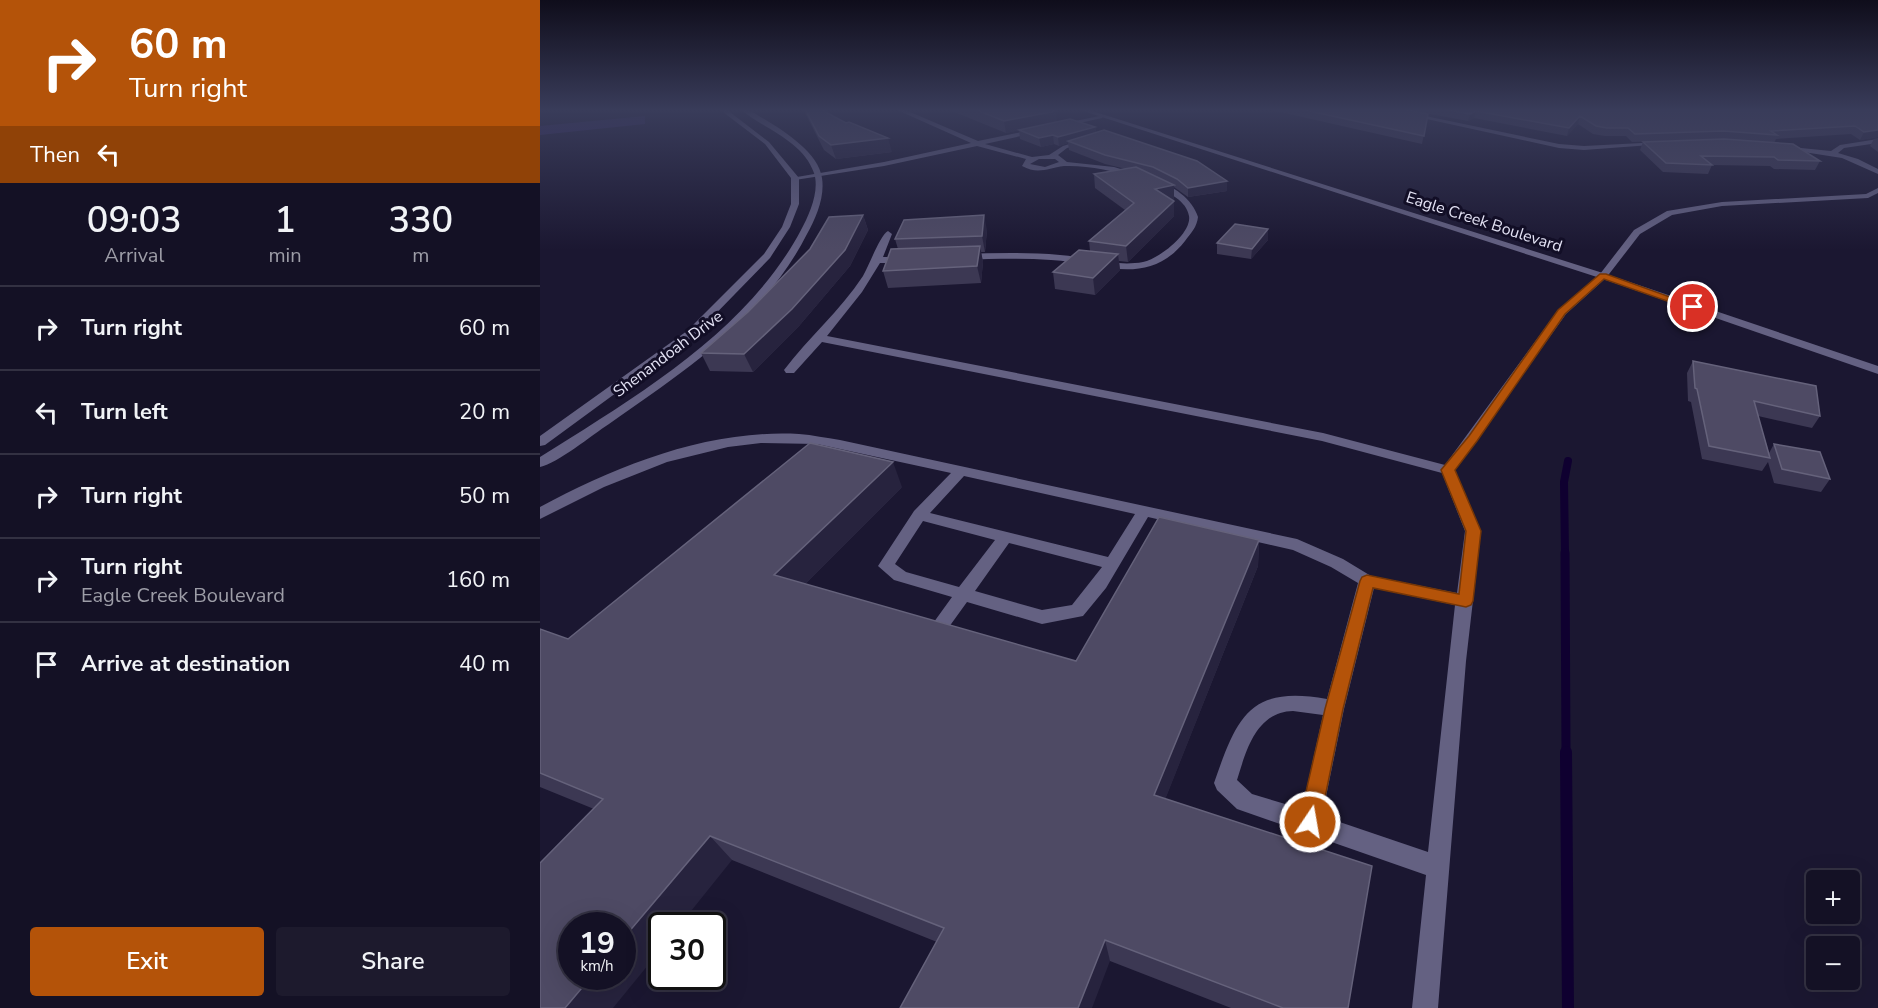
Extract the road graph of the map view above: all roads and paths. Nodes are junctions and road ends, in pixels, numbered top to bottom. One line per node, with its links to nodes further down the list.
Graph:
1 (777, 156): 13 (street)
2 (809, 156): 11 (street)
3 (917, 156): 11 (street)
4 (1022, 156): 8 (street)
5 (1227, 156): 22 (street, Eagle Creek Boulevard)
6 (1839, 156): 10 (street)
7 (1051, 157): 8 (street); 9 (street)
8 (1032, 159): 9 (street)
9 (1062, 165): 12 (street)
10 (1878, 172)
11 (819, 175): 13 (street); 27 (street, Shenandoah Drive)
12 (1142, 177)
13 (795, 178): 26 (street, Shenandoah Drive)
14 (1152, 182): 19 (street)
15 (1878, 190): 16 (street)
16 (1868, 196): 17 (street); 22 (street)
17 (1878, 200)
18 (888, 234): 20 (street)
19 (952, 258)
20 (879, 260): 21 (street); 23 (street)
21 (918, 260)
22 (1603, 276): 25 (street, Eagle Creek Boulevard); 28 (street)
23 (819, 338): 24 (street); 28 (street)
24 (790, 370)
25 (1878, 370)
26 (540, 442)
27 (540, 463)
28 (1448, 470): 37 (street)
29 (961, 471): 30 (street); 31 (street); 32 (street)
30 (1144, 512): 34 (street); 35 (street)
31 (540, 514)
32 (919, 515): 33 (street); 36 (street)
33 (1005, 537): 34 (street); 36 (street)
34 (1113, 564): 36 (street)
35 (1367, 581): 37 (street); 39 (street)
36 (962, 596): 38 (street)
37 (1466, 601): 41 (street)
38 (935, 633)
39 (1334, 709): 40 (street); 40 (street)
40 (1310, 822): 41 (street)
41 (1439, 868): 42 (street)
42 (1425, 1008)

